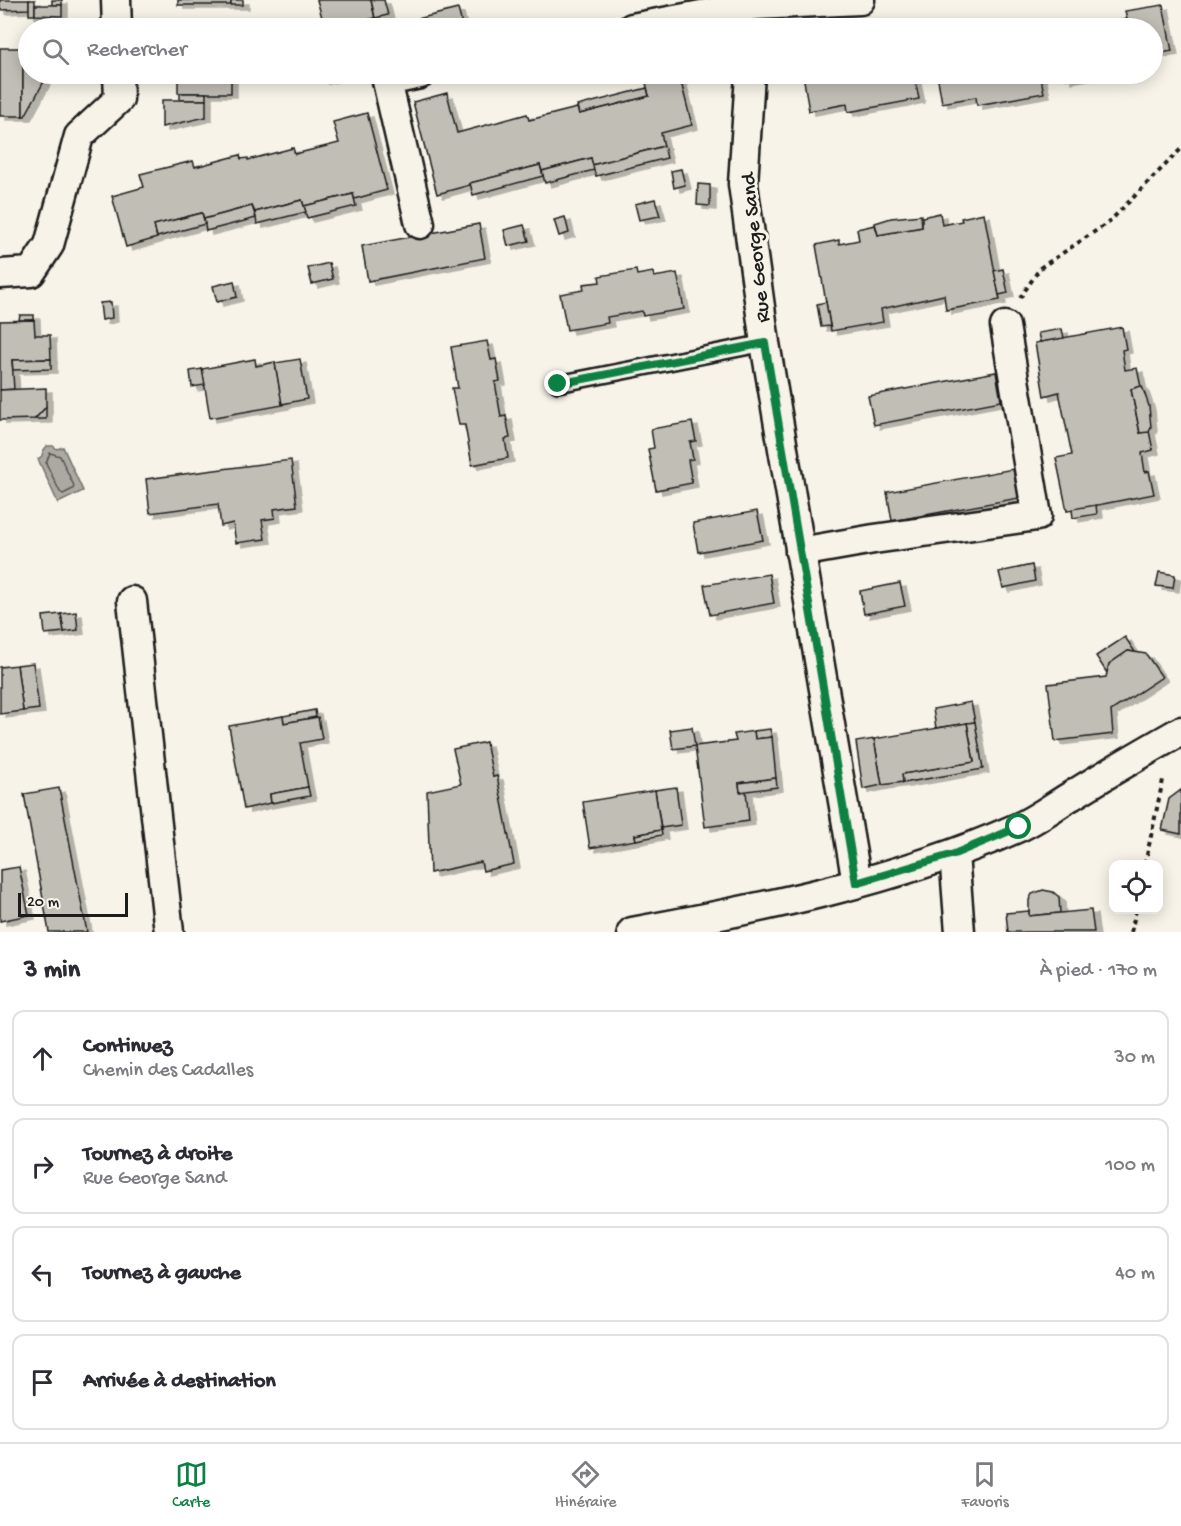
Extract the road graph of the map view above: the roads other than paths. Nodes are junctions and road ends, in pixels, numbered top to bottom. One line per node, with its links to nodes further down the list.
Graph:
1 (116, 0): 4 (street)
2 (860, 0): 3 (street)
3 (754, 11): 5 (street)
4 (117, 18)
5 (704, 18)
6 (118, 84): 10 (street)
7 (388, 84): 9 (street)
8 (749, 84): 12 (street, Rue George Sand)
9 (420, 224)
10 (0, 274)
11 (1005, 326): 14 (street)
12 (765, 343): 13 (lane); 14 (street, Rue George Sand)
13 (558, 384)
14 (800, 552): 18 (street, Rue George Sand)
15 (132, 601): 19 (street)
16 (1177, 733): 17 (street)
17 (954, 854): 18 (street); 21 (street)
18 (856, 883): 20 (street)
19 (169, 932)
20 (632, 932)
21 (960, 932)

